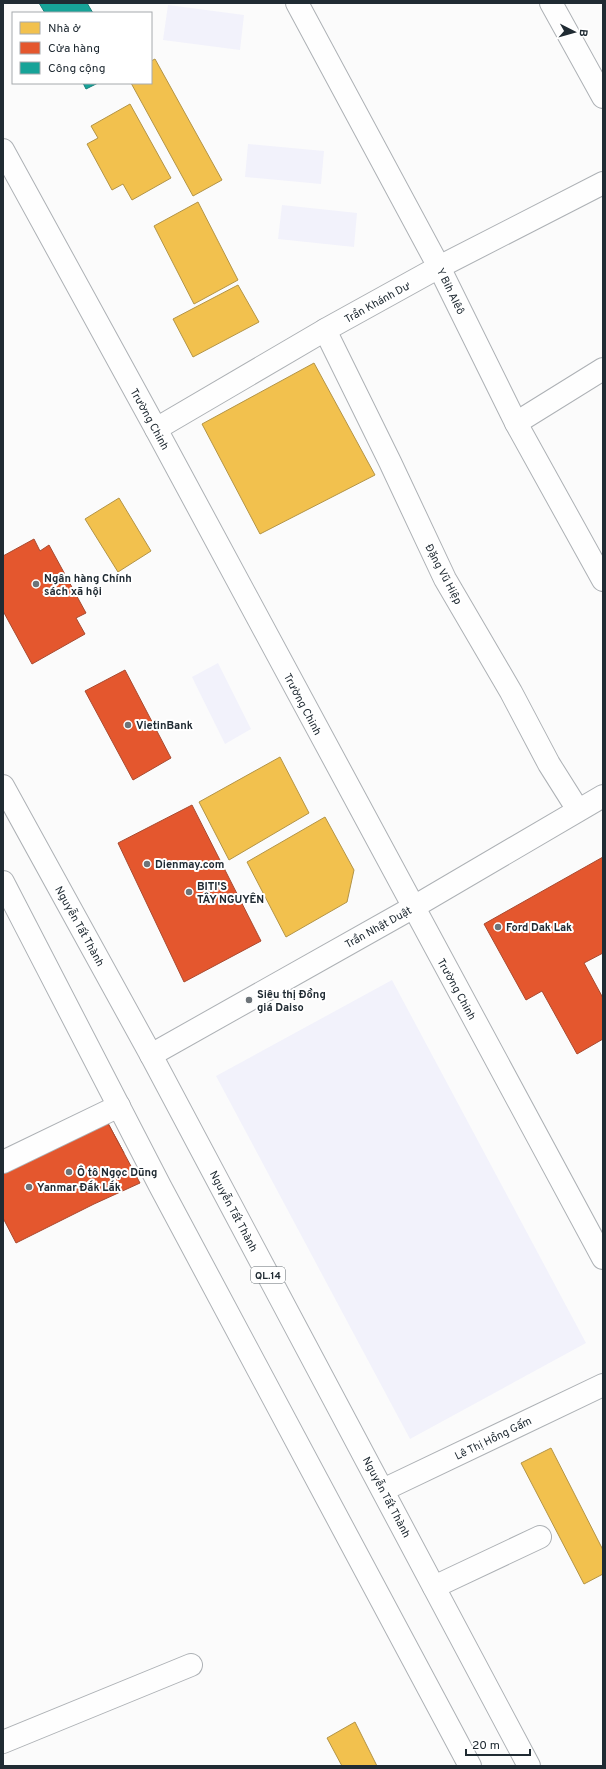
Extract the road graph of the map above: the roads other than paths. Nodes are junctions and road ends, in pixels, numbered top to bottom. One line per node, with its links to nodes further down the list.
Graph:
1 (297, 3): 6 (street, Y Bih Alêô)
2 (551, 3): 3 (street)
3 (603, 97)
4 (3, 150): 10 (street, Trường Chinh)
5 (603, 183): 6 (street, Trần Khánh Dư)
6 (439, 267): 7 (street, Trần Khánh Dư); 9 (street, Y Bih Alêô)
7 (325, 330): 10 (street, Trần Khánh Dư); 14 (street, Đặng Vũ Hiệp)
8 (603, 369): 9 (street)
9 (516, 423): 11 (street, Y Bih Alêô)
10 (156, 429): 16 (street, Trường Chinh)
11 (603, 580)
12 (3, 786): 17 (street, Nguyễn Tất Thành / QL.14)
13 (603, 796): 14 (street, Trần Nhật Duật)
14 (578, 810): 16 (street, Trần Nhật Duật)
15 (3, 882): 18 (street)
16 (412, 908): 17 (street, Trần Nhật Duật); 20 (street, Trường Chinh)
17 (151, 1055): 22 (street, Nguyễn Tất Thành / QL.14)
18 (119, 1106): 19 (street); 27 (street)
19 (3, 1162)
20 (603, 1258)
21 (603, 1385): 22 (street, Lê Thị Hồng Gấm)
22 (383, 1490): 24 (street, Nguyễn Tất Thành / QL.14)
23 (540, 1537): 24 (street)
24 (434, 1587): 28 (street, Nguyễn Tất Thành / QL.14)
25 (191, 1665): 26 (street)
26 (3, 1742)
27 (470, 1766)
28 (529, 1766)

